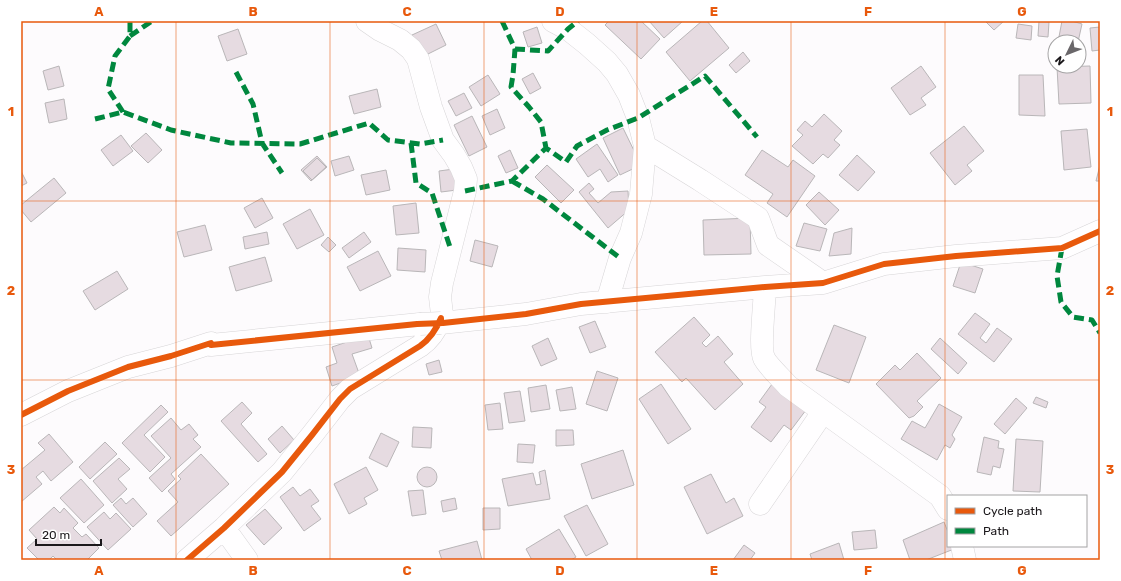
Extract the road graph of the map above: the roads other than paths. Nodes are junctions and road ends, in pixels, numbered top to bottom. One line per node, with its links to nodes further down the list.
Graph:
1 (367, 21): 8 (street)
2 (553, 21): 3 (street)
3 (645, 146): 5 (street); 7 (street)
4 (1100, 231): 5 (street)
5 (823, 283): 6 (street)
6 (765, 287): 7 (street); 9 (street)
7 (607, 302): 8 (street)
8 (435, 323): 10 (street); 13 (street)
9 (823, 412): 11 (street); 12 (street)
10 (21, 415)
11 (760, 504)
12 (947, 507)
13 (224, 528): 15 (street); 16 (street)
14 (962, 547): 17 (street)
15 (187, 560)
16 (247, 560)
17 (964, 560)

